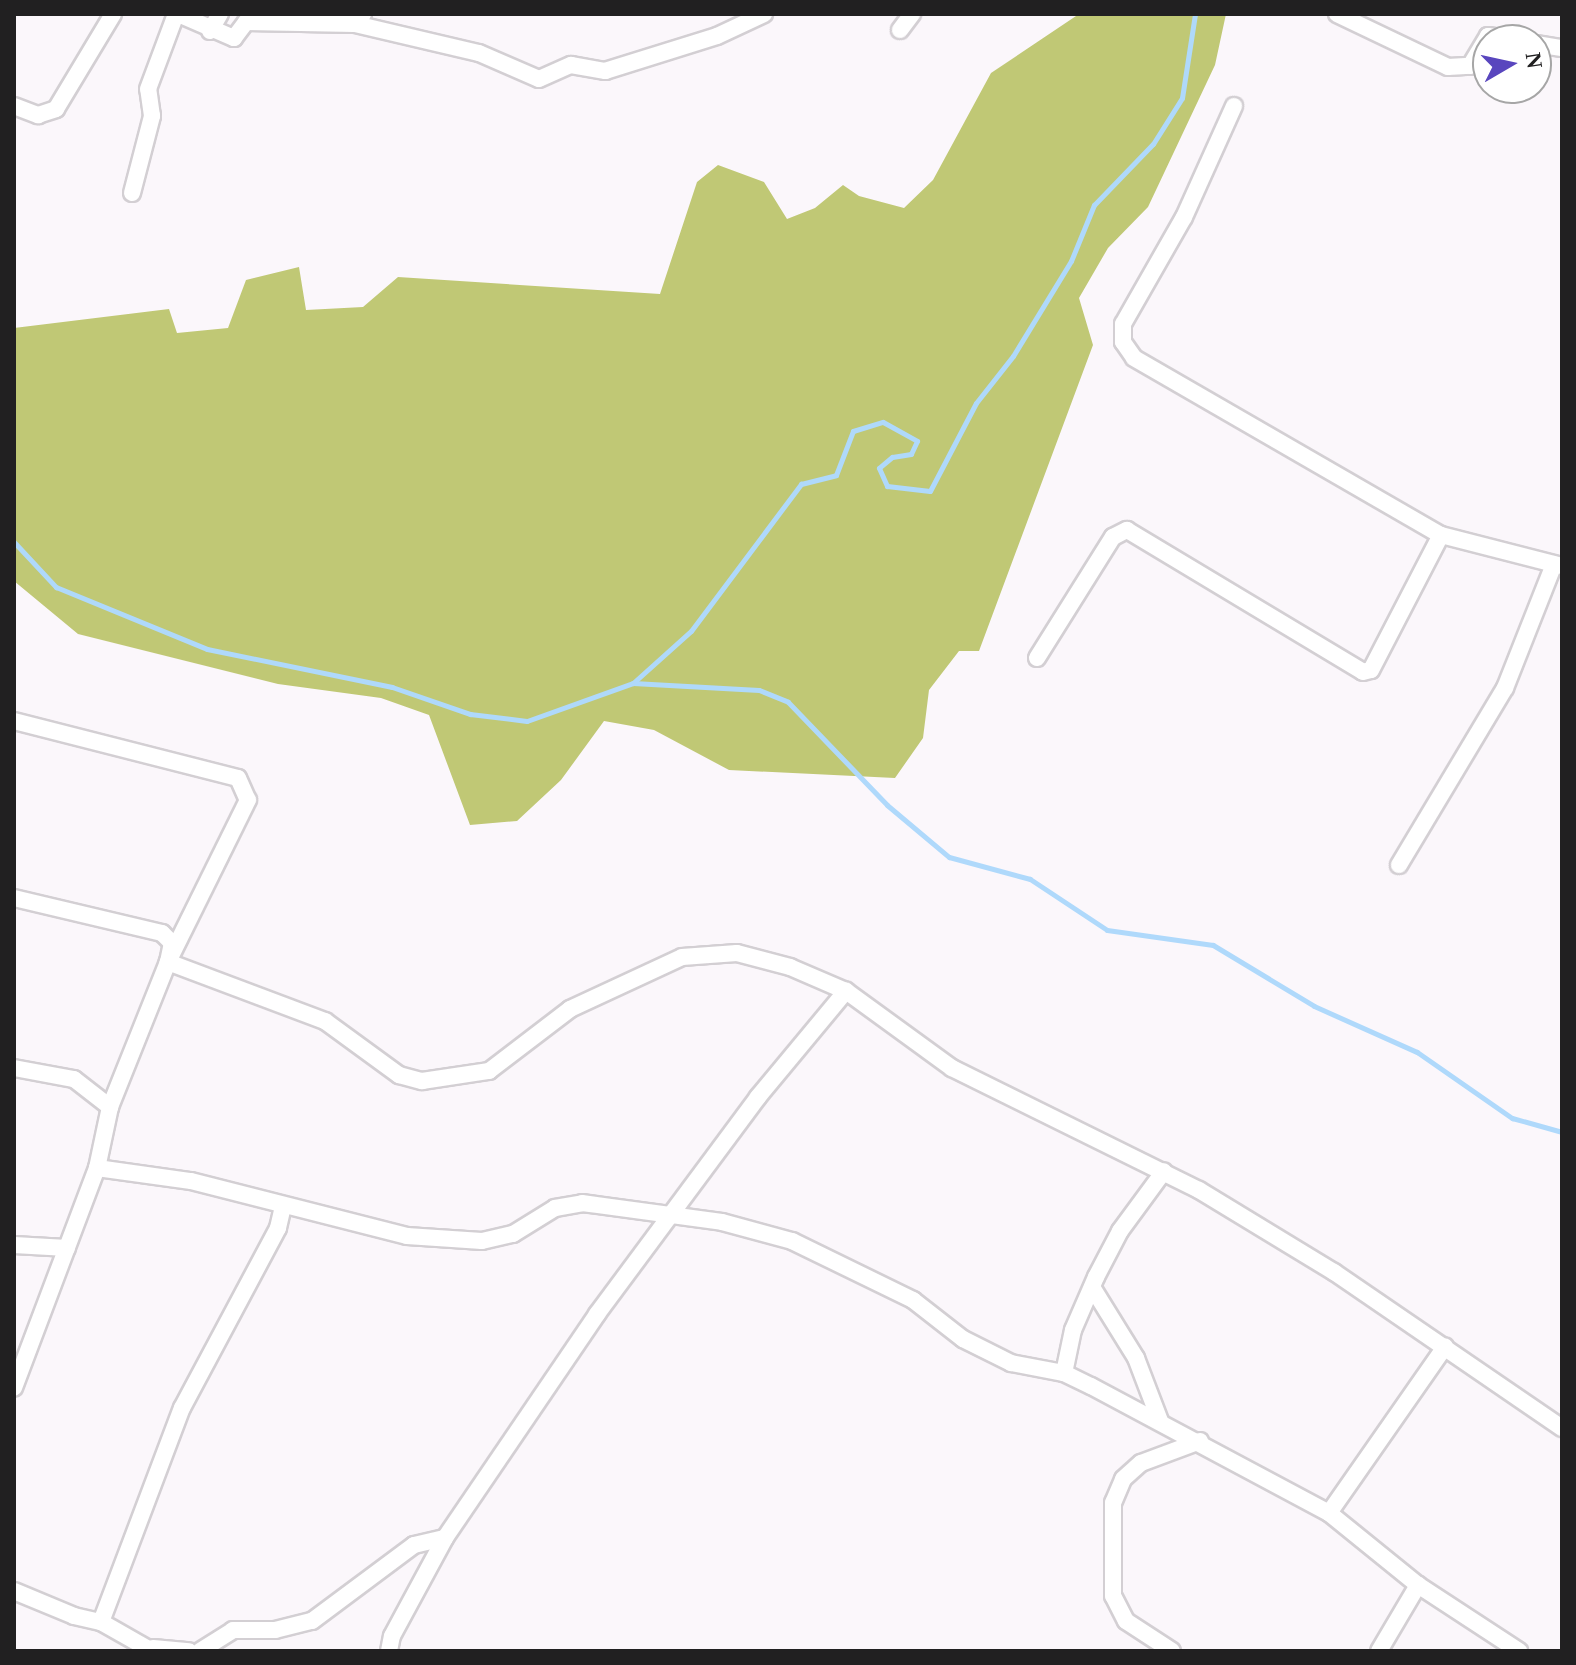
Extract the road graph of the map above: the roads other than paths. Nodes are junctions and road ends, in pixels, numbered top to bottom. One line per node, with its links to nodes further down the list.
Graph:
1 (113, 14): 11 (street)
2 (177, 14): 9 (street); 13 (street)
3 (220, 14): 9 (street)
4 (764, 14): 7 (street)
5 (912, 14): 8 (street)
6 (1337, 14): 10 (street)
7 (355, 17): 9 (street)
8 (900, 30)
9 (210, 31)
10 (1472, 63)
11 (14, 106)
12 (1234, 106): 14 (street)
13 (132, 193)
14 (1441, 535): 15 (street); 16 (street)
15 (1558, 565): 18 (street)
16 (1037, 658)
17 (14, 721): 20 (street)
18 (1399, 865)
19 (14, 898): 20 (street)
20 (168, 962): 21 (street); 23 (street)
21 (846, 991): 25 (street); 27 (street)
22 (14, 1068): 23 (street)
23 (110, 1107): 24 (street)
24 (97, 1168): 26 (street); 29 (street)
25 (1164, 1171): 30 (street); 31 (street)
26 (283, 1207): 27 (street); 41 (street)
27 (672, 1217): 32 (street); 38 (street)
28 (14, 1245): 29 (street)
29 (67, 1248): 33 (street)
30 (1092, 1287): 32 (street); 34 (street)
31 (1445, 1347): 35 (street); 37 (street)
32 (1064, 1373): 34 (street)
33 (14, 1388)
34 (1160, 1421): 36 (street)
35 (1562, 1428)
36 (1200, 1441): 37 (street); 47 (street)
37 (1329, 1513): 39 (street)
38 (445, 1538): 45 (street); 46 (street)
39 (1418, 1585): 42 (street); 48 (street)
40 (14, 1591): 41 (street)
41 (101, 1622): 43 (street)
42 (1495, 1644): 49 (street)
43 (153, 1649): 44 (street)
44 (189, 1651)
45 (200, 1651)
46 (389, 1651)
47 (1172, 1651)
48 (1379, 1651)
49 (1519, 1651)

